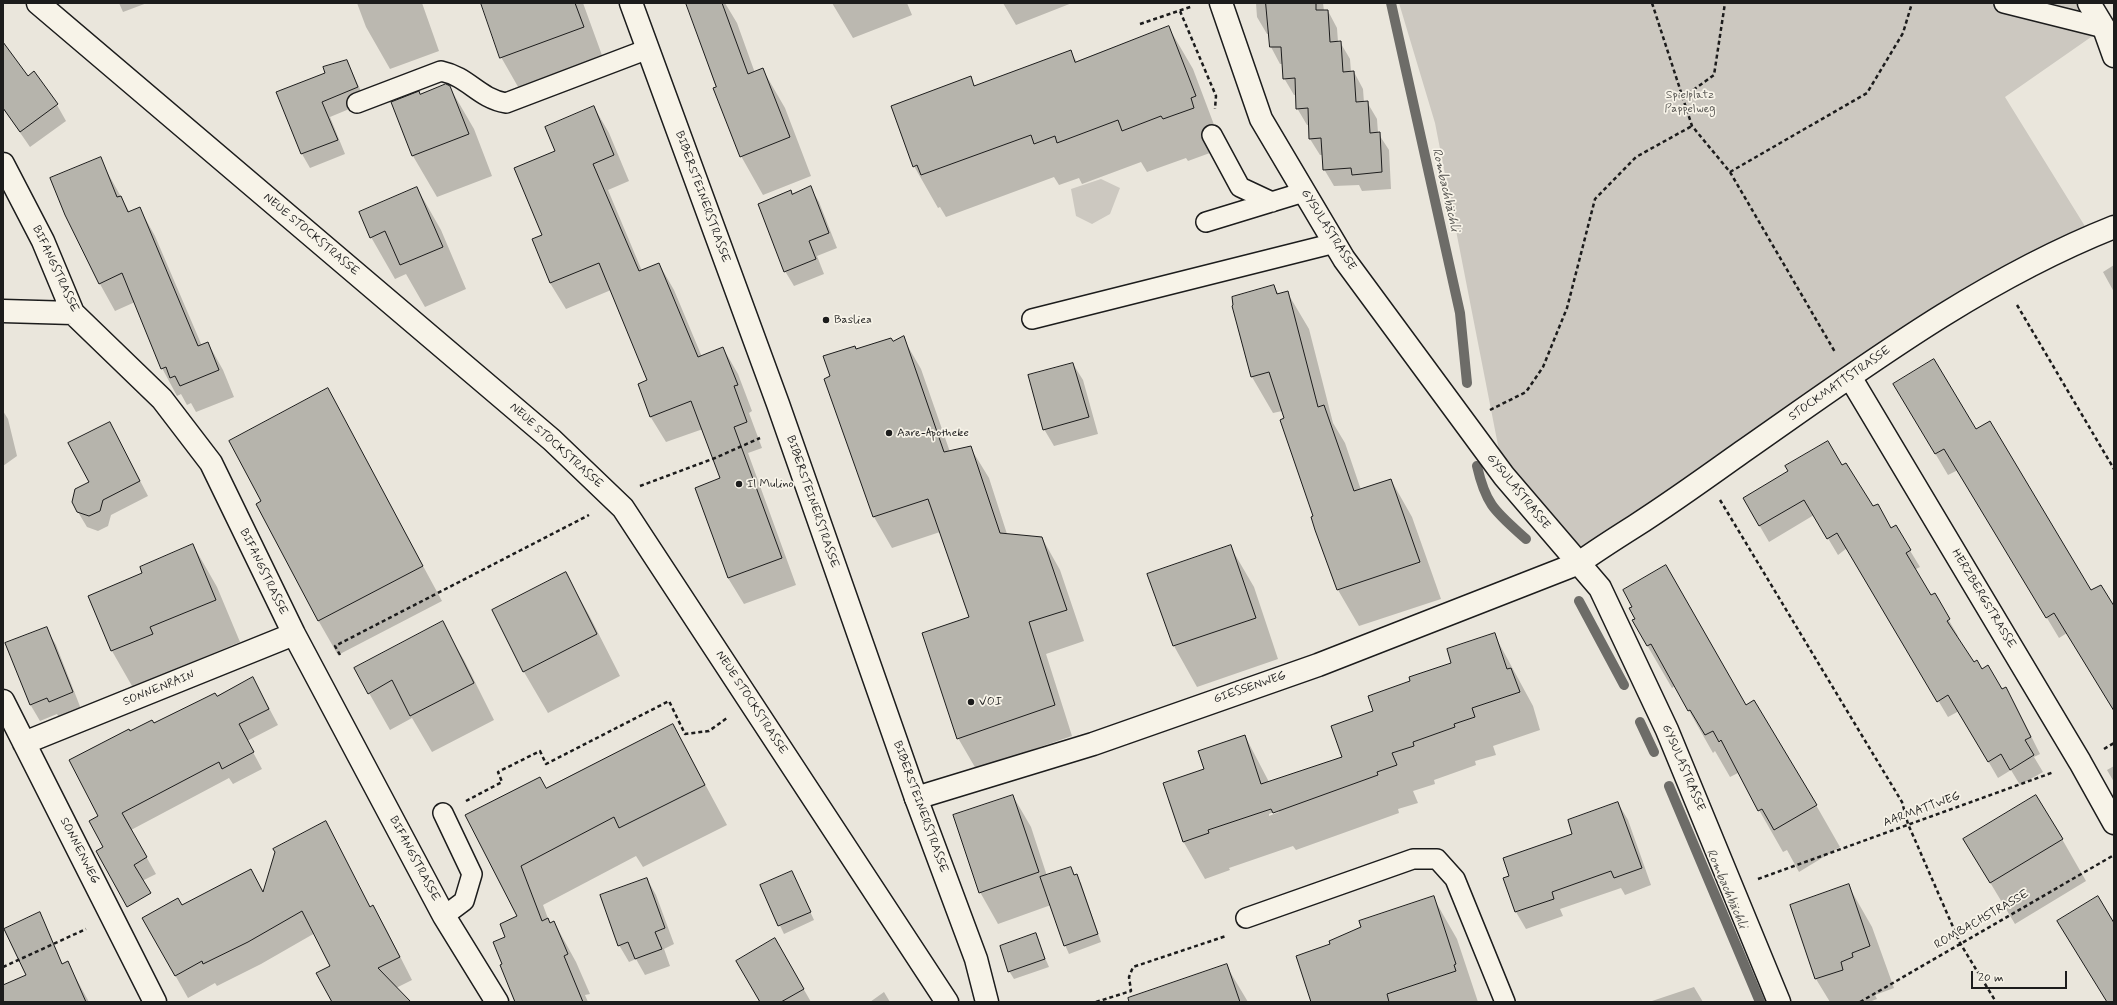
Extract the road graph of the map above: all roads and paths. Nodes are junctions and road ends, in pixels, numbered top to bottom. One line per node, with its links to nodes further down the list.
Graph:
1 (38, 3): 58 (street, NEUE STOCKSTRASSE)
2 (631, 3): 13 (street, BIBERSTEINERSTRASSE)
3 (1221, 3): 21 (street, GYSULASTRASSE)
4 (1652, 3): 15 (path)
5 (1725, 3): 15 (path)
6 (1912, 3): 20 (path)
7 (2004, 3): 12 (lane)
8 (2089, 3): 12 (street)
9 (1198, 5): 10 (path)
10 (1180, 11): 11 (path); 18 (path)
11 (1140, 24)
12 (2109, 25): 14 (street)
13 (648, 49): 16 (lane); 45 (street, BIBERSTEINERSTRASSE)
14 (2114, 56)
15 (1682, 98): 17 (path)
16 (357, 103)
17 (1692, 126): 20 (path); 31 (path)
18 (1212, 135): 22 (lane)
19 (3, 164): 28 (street, BIFANGSTRASSE)
20 (1730, 172): 30 (path)
21 (1304, 192): 22 (lane); 25 (street, GYSULASTRASSE)
22 (1272, 202): 23 (lane)
23 (1206, 222)
24 (2114, 227): 26 (street, STOCKMATTSTRASSE)
25 (1335, 244): 29 (lane); 31 (street, GYSULASTRASSE)
26 (2002, 281): 30 (street, STOCKMATTSTRASSE); 33 (path)
27 (3, 311): 28 (street)
28 (73, 313): 38 (street, BIFANGSTRASSE)
29 (1032, 319)
30 (1850, 376): 34 (street, STOCKMATTSTRASSE); 44 (street, HERZBERGSTRASSE)
31 (1464, 422): 37 (street, GYSULASTRASSE)
32 (749, 441): 35 (path)
33 (2114, 469)
34 (1707, 477): 37 (street, STOCKMATTSTRASSE); 48 (path)
35 (641, 485)
36 (592, 513): 39 (path)
37 (1579, 563): 45 (street, GIESSENWEG); 50 (street, GYSULASTRASSE)
38 (294, 634): 42 (street, SONNENRAIN); 51 (street, BIFANGSTRASSE)
39 (341, 658)
40 (3, 701): 42 (street, SONNENWEG)
41 (729, 717): 46 (path)
42 (24, 743): 52 (street, SONNENWEG)
43 (2114, 743): 44 (path, AARMATTWEG)
44 (2080, 762): 47 (street, HERZBERGSTRASSE); 48 (path, AARMATTWEG)
45 (916, 798): 59 (street, BIBERSTEINERSTRASSE)
46 (443, 812): 51 (lane)
47 (2114, 823)
48 (1908, 824): 50 (path, AARMATTWEG); 54 (path)
49 (2114, 855): 54 (path, ROMBACHSTRASSE)
50 (1733, 888): 62 (street, GYSULASTRASSE)
51 (444, 916): 57 (street, BIFANGSTRASSE)
52 (112, 917): 55 (path); 56 (street, SONNENWEG)
53 (1246, 918): 60 (path); 61 (lane)
54 (1960, 943): 63 (path, ROMBACHSTRASSE); 64 (path)
55 (3, 967)
56 (155, 1002)
57 (497, 1002)
58 (947, 1002)
59 (987, 1002)
60 (1096, 1002)
61 (1505, 1002)
62 (1779, 1002)
63 (1860, 1002)
64 (1996, 1002)

